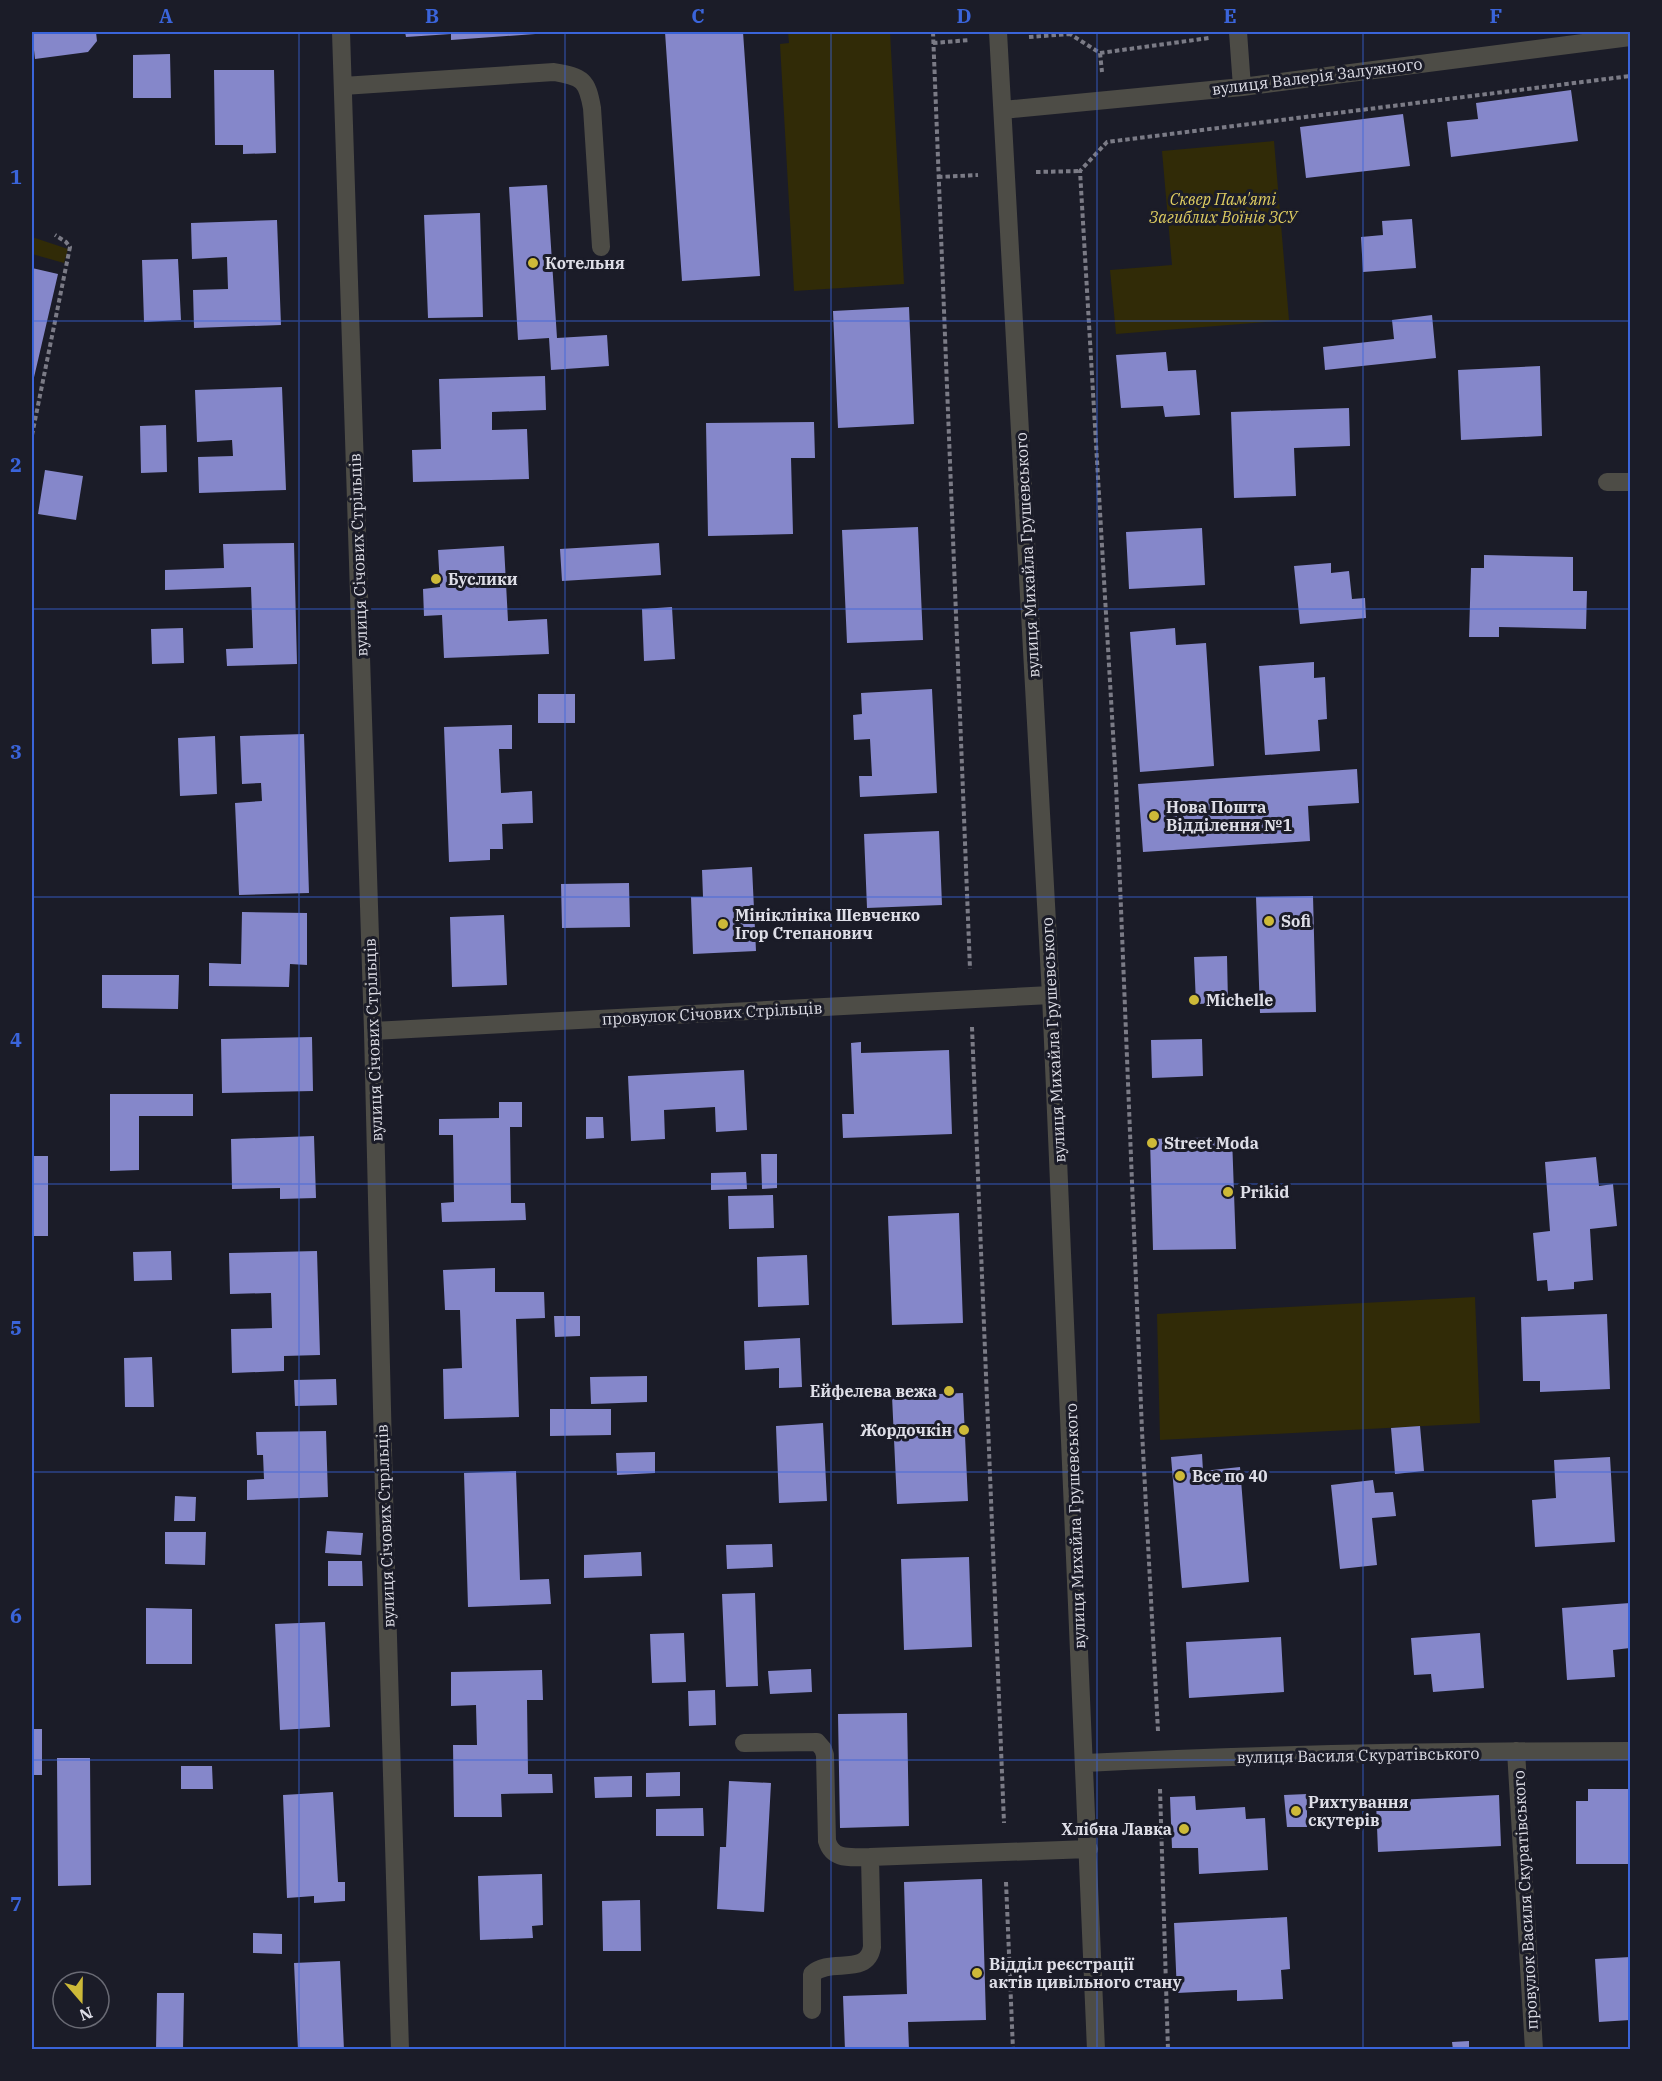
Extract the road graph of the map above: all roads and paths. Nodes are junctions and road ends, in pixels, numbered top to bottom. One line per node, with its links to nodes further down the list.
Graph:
1 (341, 32): 8 (street, вулиця Січових Стрільців)
2 (933, 32): 17 (path)
3 (998, 32): 10 (street, вулиця Михайла Грушевського)
4 (1070, 32): 5 (path)
5 (1238, 33): 9 (street)
6 (1630, 37): 9 (street, вулиця Валерія Залужного)
7 (1630, 76): 22 (path)
8 (343, 86): 12 (street); 18 (street, вулиця Січових Стрільців)
9 (1242, 87): 10 (street, вулиця Валерія Залужного)
10 (1003, 110): 16 (street, вулиця Михайла Грушевського)
11 (55, 235): 13 (path)
12 (601, 247)
13 (32, 435)
14 (1607, 482): 15 (street)
15 (1630, 482)
16 (1051, 995): 17 (street, провулок Січових Стрільців); 23 (street, вулиця Михайла Грушевського)
17 (971, 999): 18 (street, провулок Січових Стрільців); 25 (path)
18 (373, 1031): 28 (street, вулиця Січових Стрільців)
19 (744, 1743): 26 (street)
20 (1516, 1751): 21 (street, вулиця Василя Скуратівського); 22 (street, вулиця Василя Скуратівського); 32 (street, провулок Василя Скуратівського)
21 (1630, 1751)
22 (1159, 1759): 23 (street, вулиця Василя Скуратівського); 31 (path)
23 (1085, 1763): 24 (street, вулиця Михайла Грушевського)
24 (1089, 1849): 25 (street); 30 (street, вулиця Михайла Грушевського)
25 (1005, 1852): 26 (street); 29 (path)
26 (870, 1857): 27 (street)
27 (812, 2010)
28 (400, 2049)
29 (1012, 2049)
30 (1096, 2049)
31 (1168, 2049)
32 (1534, 2049)

